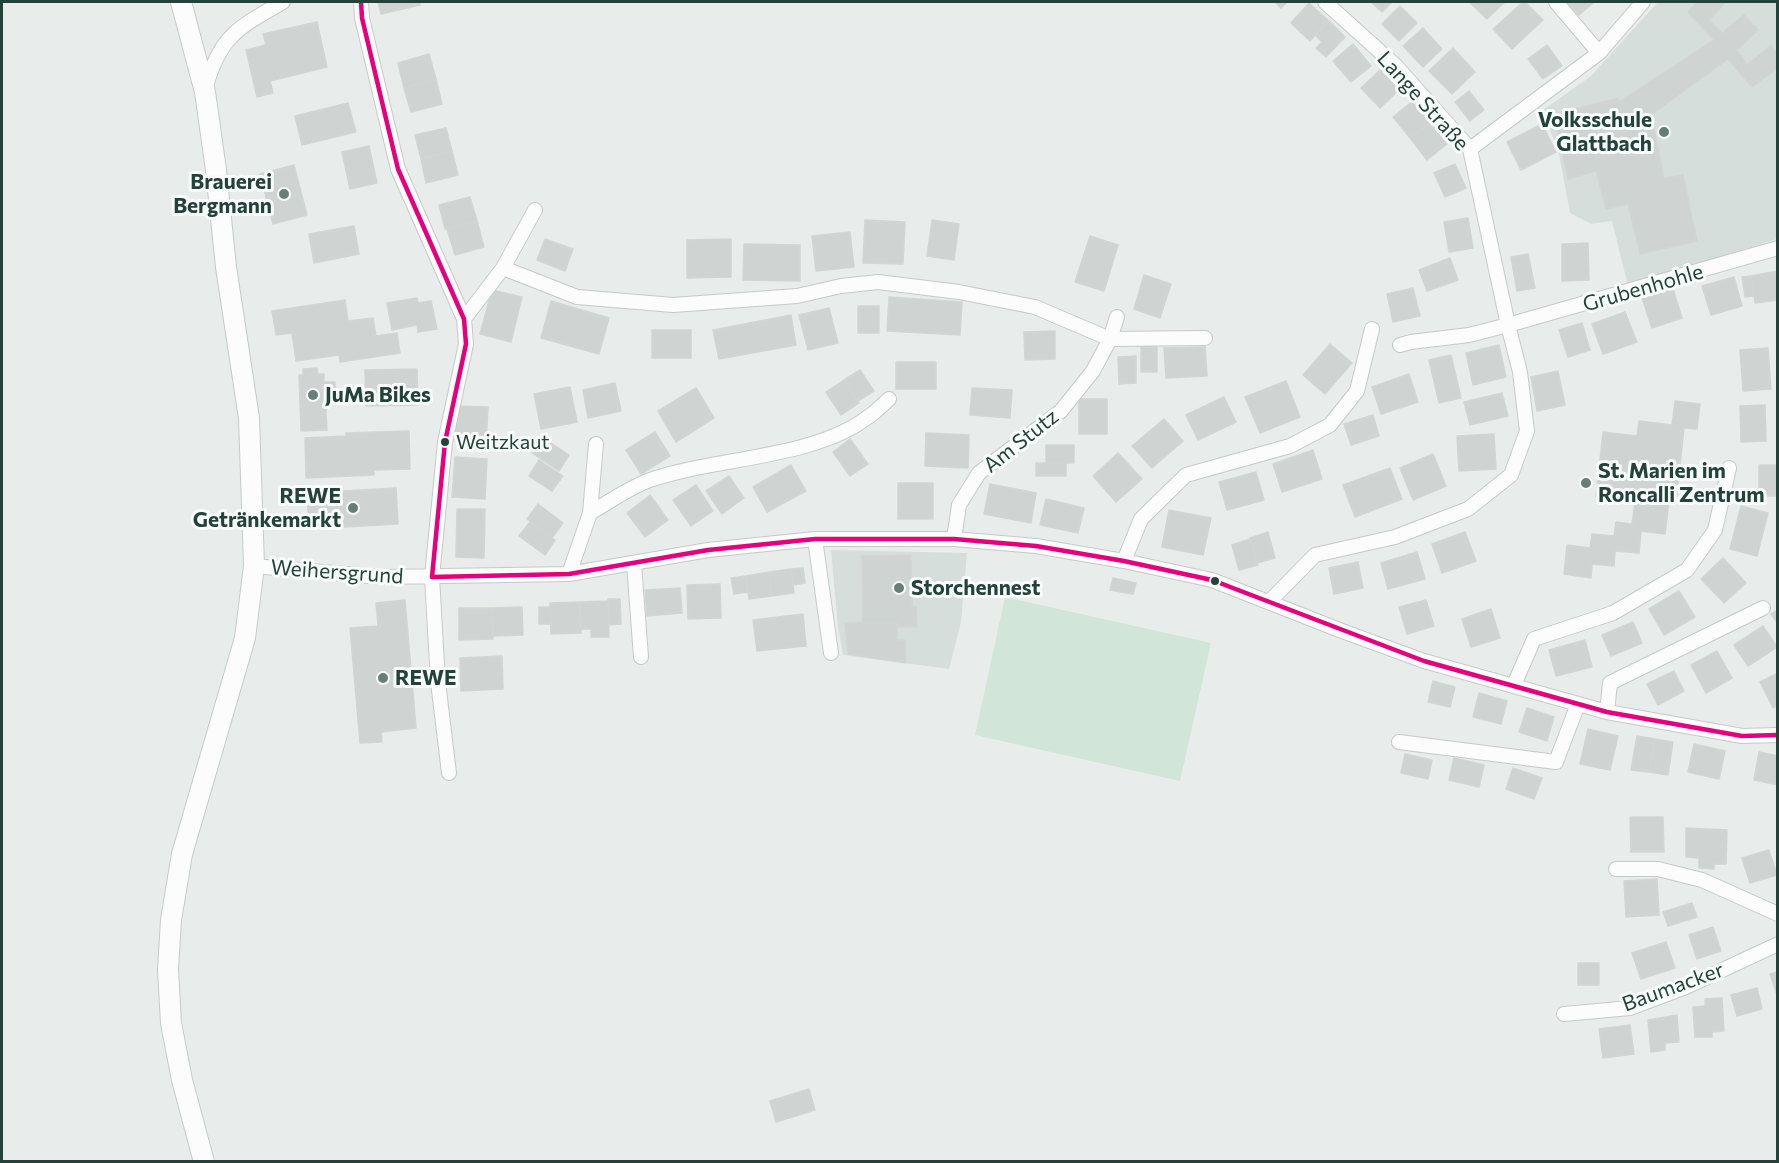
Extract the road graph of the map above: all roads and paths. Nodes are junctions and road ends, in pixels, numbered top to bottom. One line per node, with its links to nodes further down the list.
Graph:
1 (182, 2): 8 (main road)
2 (283, 2): 8 (street)
3 (361, 2): 14 (street)
4 (1325, 2): 9 (street, Lange Straße)
5 (1556, 2): 7 (street)
6 (1643, 2): 7 (street)
7 (1599, 53): 9 (street)
8 (205, 92): 28 (main road)
9 (1470, 149): 15 (street, Lange Straße)
10 (535, 210): 12 (street)
11 (1778, 248): 15 (street, Grubenhohle)
12 (502, 268): 14 (street); 18 (street)
13 (1117, 317): 18 (street, Am Stutz)
14 (464, 319): 30 (street)
15 (1508, 326): 19 (street); 31 (street, Lange Straße)
16 (1372, 329): 26 (street)
17 (1205, 338): 18 (street)
18 (1110, 339): 25 (street, Am Stutz)
19 (1400, 345)
20 (889, 399): 23 (street)
21 (596, 444): 23 (street)
22 (1729, 468): 35 (street)
23 (590, 513): 29 (street)
24 (815, 539): 25 (street, Weihersgrund); 27 (street, Weihersgrund); 33 (street)
25 (954, 539): 26 (street, Weihersgrund)
26 (1124, 561): 31 (street, Weihersgrund)
27 (634, 564): 29 (street, Weihersgrund); 34 (street)
28 (254, 566): 30 (street, Weihersgrund); 45 (main road)
29 (569, 574): 30 (street, Weihersgrund)
30 (432, 577): 40 (street)
31 (1270, 602): 35 (street, Weihersgrund)
32 (1763, 608): 37 (street)
33 (831, 653)
34 (641, 657)
35 (1514, 685): 36 (street, Weihersgrund)
36 (1578, 704): 37 (street, Weihersgrund); 39 (street)
37 (1607, 712): 38 (street, Weihersgrund)
38 (1778, 735)
39 (1399, 742)
40 (449, 773)
41 (1616, 869): 42 (street)
42 (1778, 914)
43 (1778, 944): 44 (street, Baumacker)
44 (1564, 1014)
45 (204, 1161)

